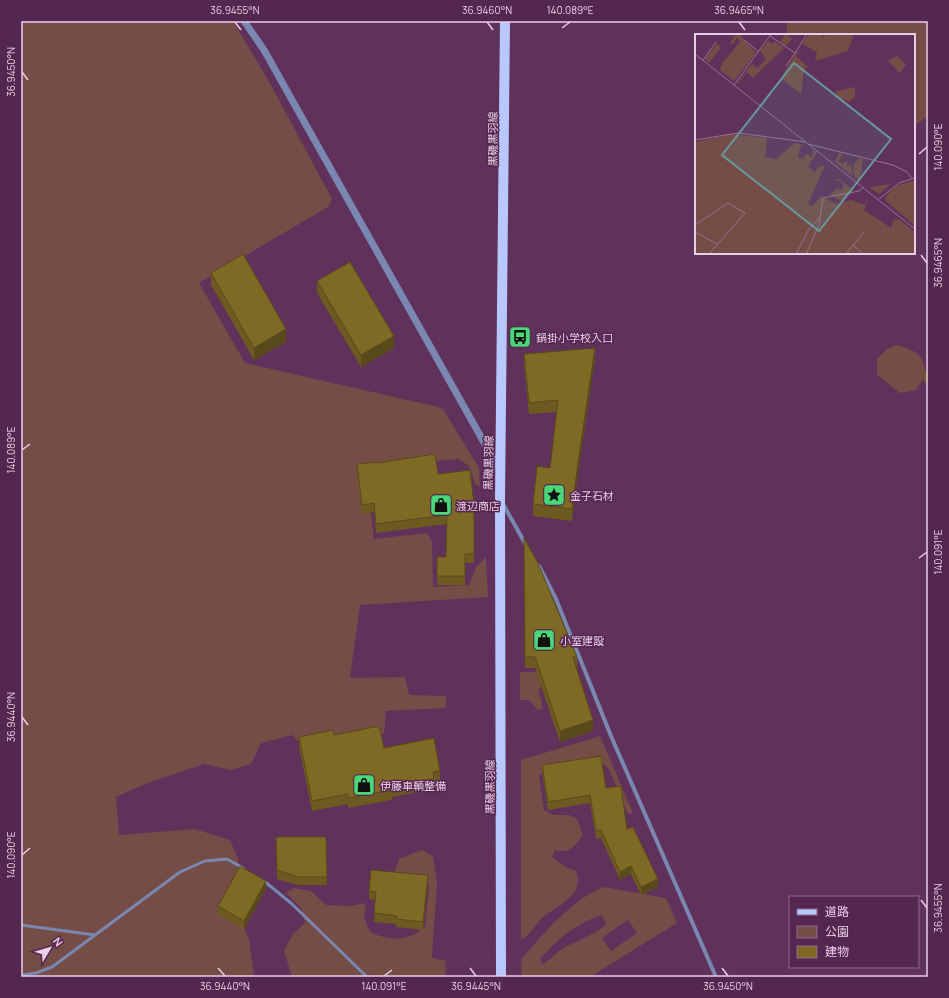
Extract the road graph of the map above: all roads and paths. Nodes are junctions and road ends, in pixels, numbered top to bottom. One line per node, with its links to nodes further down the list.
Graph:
1 (244, 21): 3 (street)
2 (505, 21): 3 (main road, 黒磯黒羽線)
3 (500, 471): 4 (main road, 黒磯黒羽線)
4 (500, 499): 5 (street); 13 (main road, 黒磯黒羽線)
5 (530, 552)
6 (534, 558): 14 (street)
7 (246, 869): 10 (lane)
8 (259, 877): 12 (lane)
9 (21, 925): 10 (lane)
10 (96, 935): 11 (lane)
11 (21, 975)
12 (367, 977)
13 (501, 977)
14 (716, 977)

